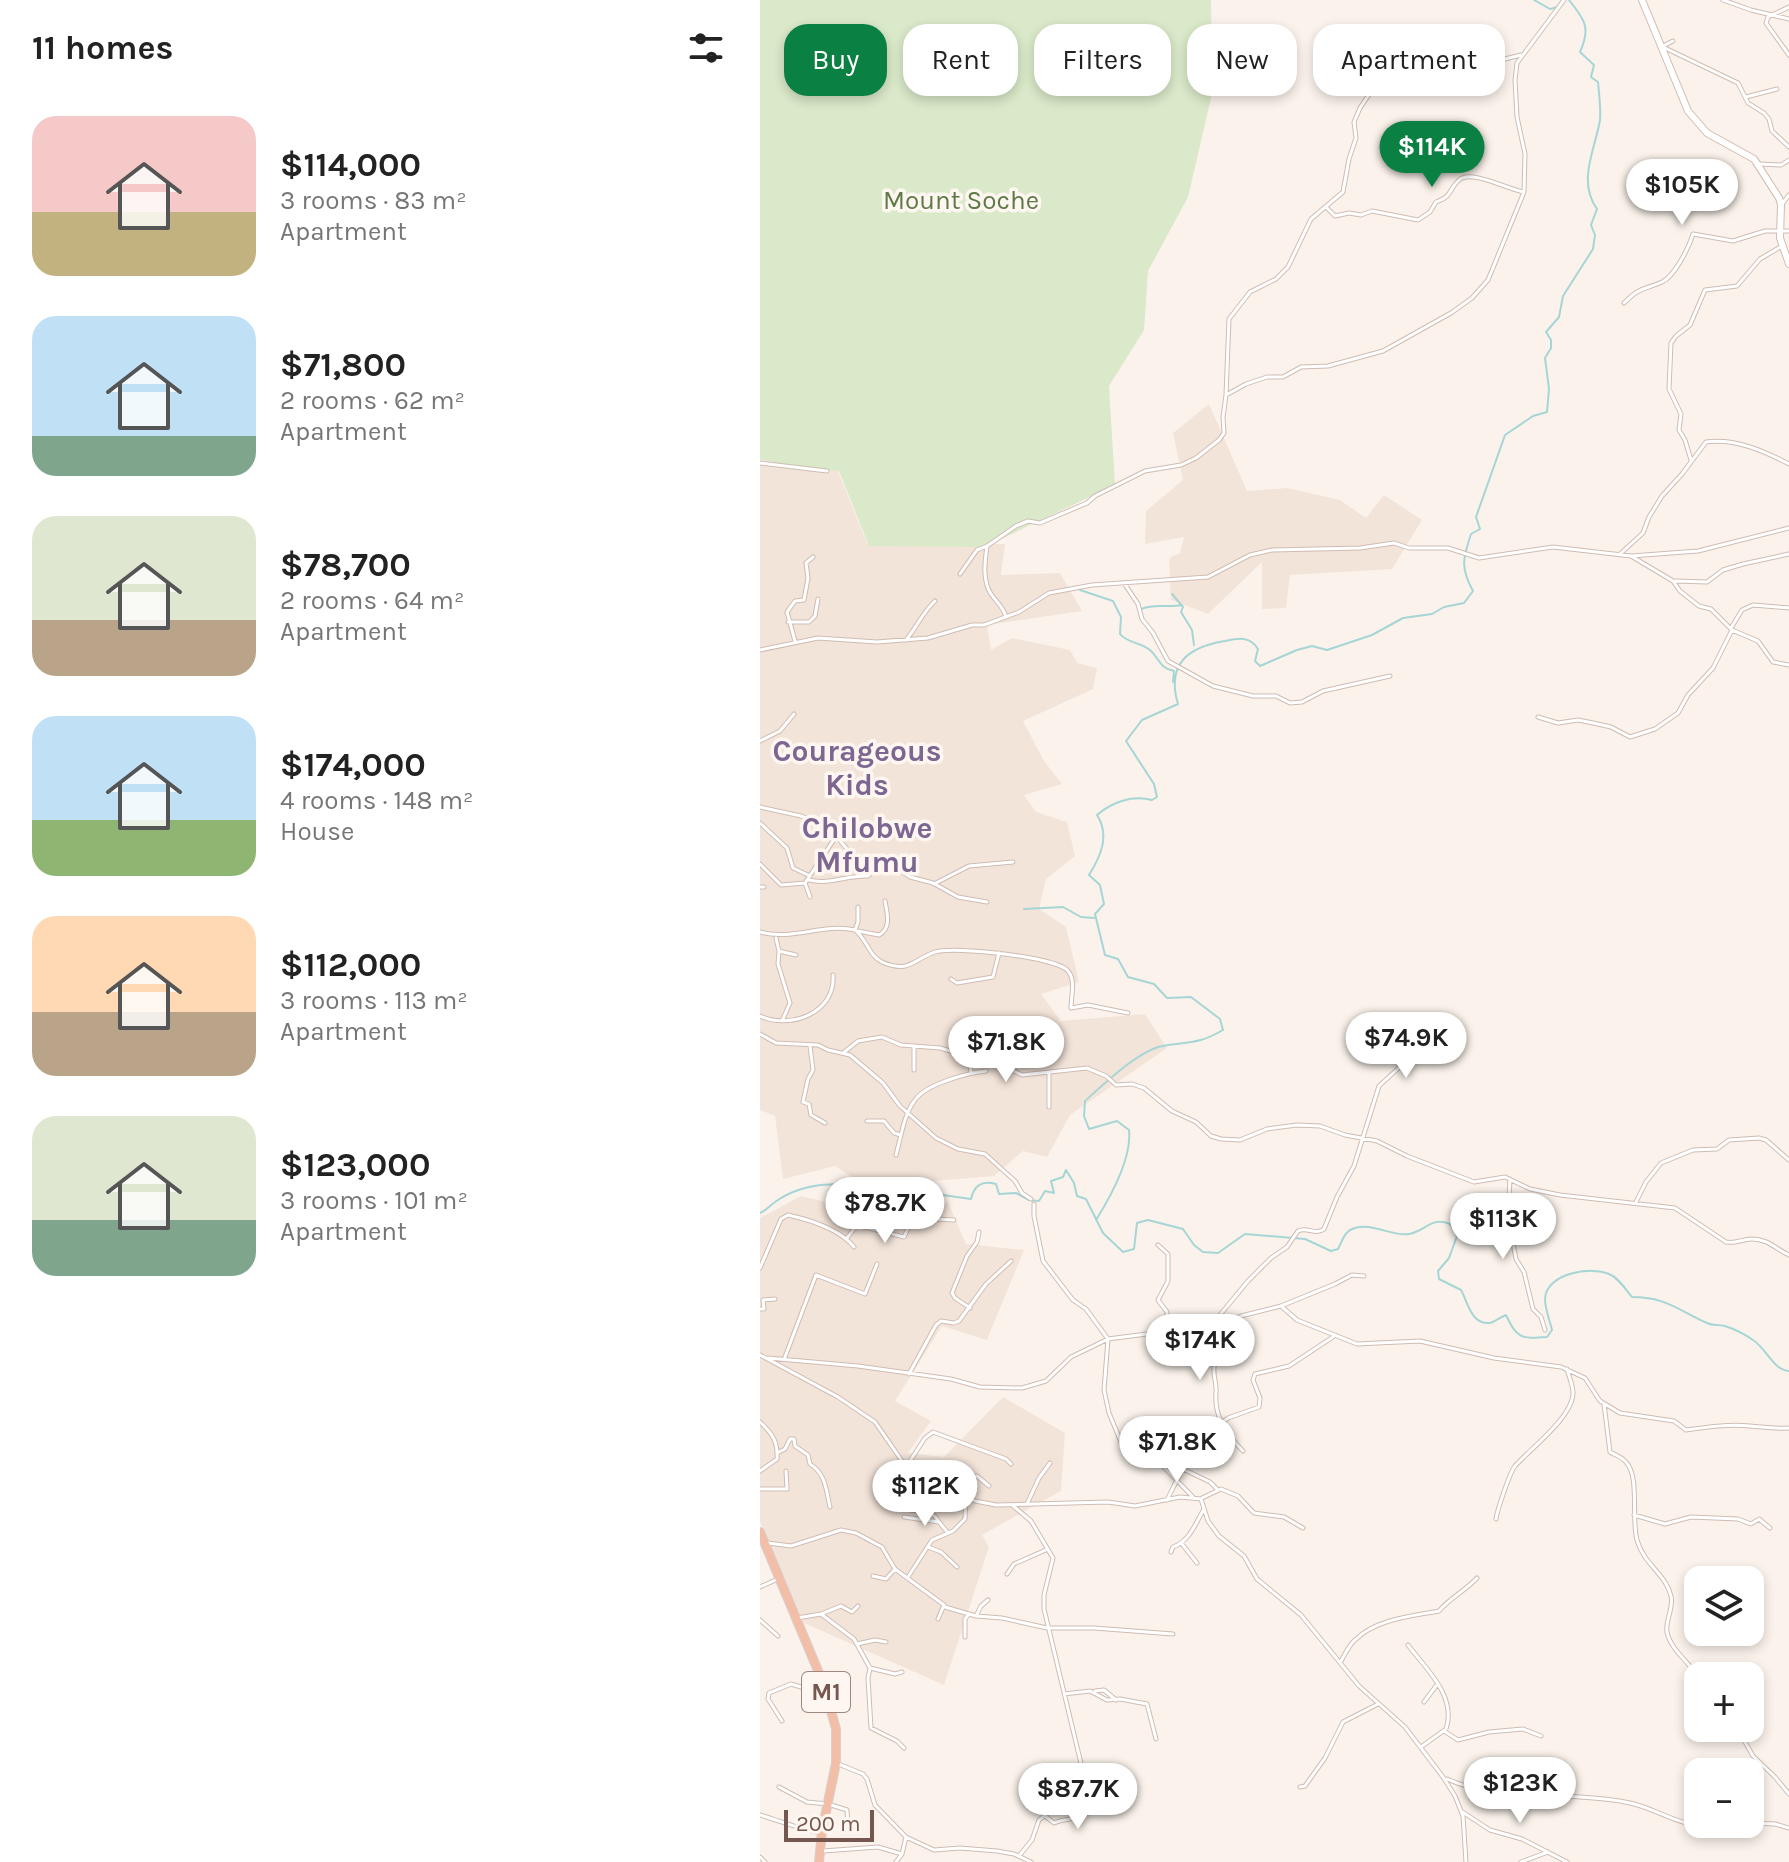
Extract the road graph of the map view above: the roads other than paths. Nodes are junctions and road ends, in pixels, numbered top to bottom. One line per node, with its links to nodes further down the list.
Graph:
1 (1564, 0): 9 (street)
2 (1642, 0): 8 (main road)
3 (1723, 0): 5 (street)
4 (1789, 7): 5 (street)
5 (1772, 15): 6 (street); 10 (street)
6 (1789, 19)
7 (1673, 41): 8 (street)
8 (1660, 47): 12 (street); 15 (main road)
9 (1521, 55): 16 (street); 19 (street)
10 (1789, 55)
11 (1777, 89): 12 (street)
12 (1746, 97): 13 (street)
13 (1789, 147)
14 (1789, 160): 15 (street)
15 (1759, 164): 18 (main road)
16 (1524, 192): 19 (street); 25 (street)
17 (1789, 195): 18 (street)
18 (1781, 204): 20 (main road)
19 (1326, 207): 25 (street)
20 (1779, 229): 21 (street); 22 (main road); 24 (street)
21 (1789, 231)
22 (1782, 246): 23 (main road); 26 (street)
23 (1789, 264)
24 (1624, 303)
25 (1226, 395): 31 (street)
26 (1691, 460): 28 (street); 33 (street)
27 (760, 463): 29 (street)
28 (1789, 464)
29 (827, 471)
30 (1789, 528): 34 (street)
31 (987, 546): 36 (street); 42 (street)
32 (1789, 554): 37 (street)
33 (1619, 555): 34 (street); 38 (street)
34 (1631, 556): 37 (street)
35 (813, 557): 43 (street)
36 (960, 574)
37 (1673, 581): 44 (street)
38 (1124, 583): 42 (street); 49 (street)
39 (818, 599): 43 (street)
40 (935, 601): 45 (street)
41 (1789, 608): 44 (street)
42 (1006, 617): 45 (street)
43 (788, 622): 46 (street)
44 (1731, 629): 48 (street); 51 (street)
45 (906, 640): 46 (street)
46 (795, 641): 47 (street)
47 (760, 650)
48 (1789, 665)
49 (1390, 676)
50 (794, 714): 52 (street)
51 (1538, 717)
52 (760, 741)
53 (760, 807): 55 (street)
54 (760, 823): 61 (street)
55 (829, 827): 56 (street); 57 (street)
56 (872, 833)
57 (837, 835): 60 (street); 61 (street)
58 (1013, 862): 62 (street)
59 (760, 864): 61 (street)
60 (876, 868): 61 (street); 62 (street)
61 (808, 880): 63 (street)
62 (934, 884): 65 (street)
63 (810, 897)
64 (885, 901): 67 (street)
65 (987, 902)
66 (858, 907): 67 (street)
67 (856, 930): 69 (street); 71 (street)
68 (760, 932): 69 (street)
69 (775, 936): 70 (street)
70 (779, 951): 72 (street); 77 (street)
71 (999, 953): 74 (street); 75 (street)
72 (796, 955)
73 (833, 975): 77 (street)
74 (951, 979)
75 (1128, 1013)
76 (760, 1016): 77 (street)
77 (782, 1021)
78 (760, 1034): 81 (street)
79 (1459, 1039): 94 (street)
80 (963, 1040): 84 (street)
81 (810, 1045): 83 (street); 92 (street)
82 (914, 1047): 83 (street); 84 (street); 85 (street)
83 (843, 1053): 90 (street)
84 (969, 1056): 87 (street); 88 (street)
85 (914, 1070)
86 (986, 1071): 87 (street)
87 (971, 1073): 90 (street)
88 (1049, 1074): 89 (street); 94 (street)
89 (1049, 1107)
90 (910, 1114): 93 (street); 98 (street)
91 (867, 1121): 93 (street)
92 (825, 1123)
93 (902, 1135): 95 (street)
94 (1361, 1138): 97 (street); 117 (street)
95 (896, 1155)
96 (1789, 1160): 99 (street)
97 (1510, 1179): 99 (street); 115 (street)
98 (1031, 1199)
99 (1636, 1202): 106 (street)
100 (1034, 1204): 119 (street)
101 (954, 1220): 103 (street)
102 (979, 1232): 113 (street)
103 (847, 1238): 105 (street); 109 (street)
104 (1158, 1245): 116 (street)
105 (854, 1247)
106 (1789, 1255)
107 (1011, 1261): 113 (street)
108 (877, 1264): 122 (street)
109 (760, 1268)
110 (1364, 1276): 112 (street)
111 (775, 1299): 114 (street)
112 (1281, 1306): 117 (street); 118 (street)
113 (970, 1308): 124 (street)
114 (760, 1309)
115 (1545, 1330)
116 (1166, 1331): 117 (street); 119 (street)
117 (1207, 1332): 127 (street)
118 (1334, 1336): 123 (street); 127 (street)
119 (1108, 1339): 124 (street); 138 (street)
120 (760, 1355): 121 (street)
121 (768, 1358): 122 (street); 132 (street)
122 (784, 1358): 124 (street)
123 (1567, 1369): 125 (street); 153 (street)
124 (909, 1374)
125 (1604, 1404): 128 (street); 151 (street)
126 (760, 1422): 130 (street)
127 (1221, 1423): 129 (street); 134 (street)
128 (1789, 1428)
129 (1243, 1451)
130 (777, 1453): 135 (street); 148 (street)
131 (1050, 1463): 146 (street)
132 (908, 1464): 133 (street); 137 (street)
133 (1011, 1464)
134 (1183, 1469): 138 (street); 141 (street)
135 (760, 1471)
136 (786, 1471): 140 (street)
137 (936, 1478): 139 (street); 142 (street)
138 (1178, 1480): 143 (street); 145 (street)
139 (989, 1486)
140 (760, 1489)
141 (1217, 1489): 144 (street); 155 (street)
142 (966, 1497): 147 (street); 158 (street)
143 (1193, 1497): 144 (street); 145 (street)
144 (1201, 1499): 149 (street)
145 (1167, 1500): 146 (street)
146 (1027, 1504): 147 (street)
147 (1012, 1505): 162 (street)
148 (830, 1507)
149 (1205, 1507): 160 (street); 189 (street)
150 (910, 1510): 154 (street)
151 (1634, 1515): 156 (street); 190 (street)
152 (904, 1517): 154 (street)
153 (1496, 1519)
154 (939, 1522): 158 (street)
155 (1303, 1528)
156 (1770, 1528)
157 (760, 1532): 159 (highway, M1)
158 (948, 1533): 161 (street)
159 (765, 1544): 166 (street); 171 (highway, M1)
160 (1182, 1544): 163 (street); 164 (street)
161 (928, 1547): 165 (street); 169 (street)
162 (1048, 1549): 167 (street); 182 (street)
163 (1171, 1552)
164 (1197, 1563)
165 (957, 1567)
166 (895, 1569): 168 (street); 169 (street)
167 (1007, 1574)
168 (873, 1576)
169 (908, 1577): 175 (street)
170 (1477, 1578): 189 (street)
171 (778, 1579): 172 (street); 179 (highway, M1)
172 (760, 1587)
173 (988, 1600): 178 (street)
174 (858, 1606): 176 (street)
175 (945, 1607): 177 (street); 180 (street)
176 (821, 1614): 179 (street); 187 (street)
177 (969, 1614): 178 (street); 185 (street)
178 (976, 1616): 182 (street)
179 (796, 1619): 194 (highway, M1)
180 (938, 1619)
181 (760, 1620): 184 (street)
182 (1047, 1628): 183 (street); 195 (street)
183 (1173, 1634)
184 (778, 1636)
185 (965, 1637)
186 (886, 1642): 187 (street)
187 (857, 1644): 191 (street)
188 (1408, 1645): 193 (street)
189 (1341, 1661): 197 (street)
190 (1687, 1662)
191 (870, 1668): 192 (street); 204 (street)
192 (902, 1672)
193 (1437, 1683): 196 (street); 199 (street)
194 (826, 1690): 198 (street); 205 (highway, M1)
195 (1064, 1694): 201 (street); 207 (street)
196 (1424, 1702)
197 (1378, 1704): 203 (street); 210 (street)
198 (782, 1721)
199 (1444, 1731): 200 (street); 203 (street)
200 (1541, 1736)
201 (1156, 1739)
202 (1745, 1742): 211 (street)
203 (1421, 1747): 208 (street)
204 (904, 1748)
205 (836, 1763): 213 (highway, M1); 222 (street)
206 (1040, 1776): 216 (street)
207 (1084, 1776)
208 (1443, 1777): 214 (street); 217 (street)
209 (779, 1787): 213 (street)
210 (1300, 1787)
211 (1789, 1794)
212 (1111, 1799): 216 (street)
213 (828, 1804): 219 (street); 221 (highway, M1)
214 (1461, 1811): 224 (street); 233 (street)
215 (760, 1815): 221 (street)
216 (1044, 1815): 226 (street)
217 (1684, 1823)
218 (1764, 1824): 220 (street)
219 (857, 1826)
220 (1789, 1828)
221 (821, 1833): 223 (highway, M1)
222 (906, 1837): 225 (street); 226 (street)
223 (819, 1851): 225 (street); 229 (highway, M1)
224 (1548, 1852): 234 (street); 235 (street)
225 (903, 1853): 230 (street); 231 (street)
226 (1019, 1856): 232 (street)
227 (760, 1857): 228 (street)
228 (765, 1862)
229 (818, 1862)
230 (896, 1862)
231 (906, 1862)
232 (1031, 1862)
233 (1466, 1862)
234 (1521, 1862)
235 (1567, 1862)

